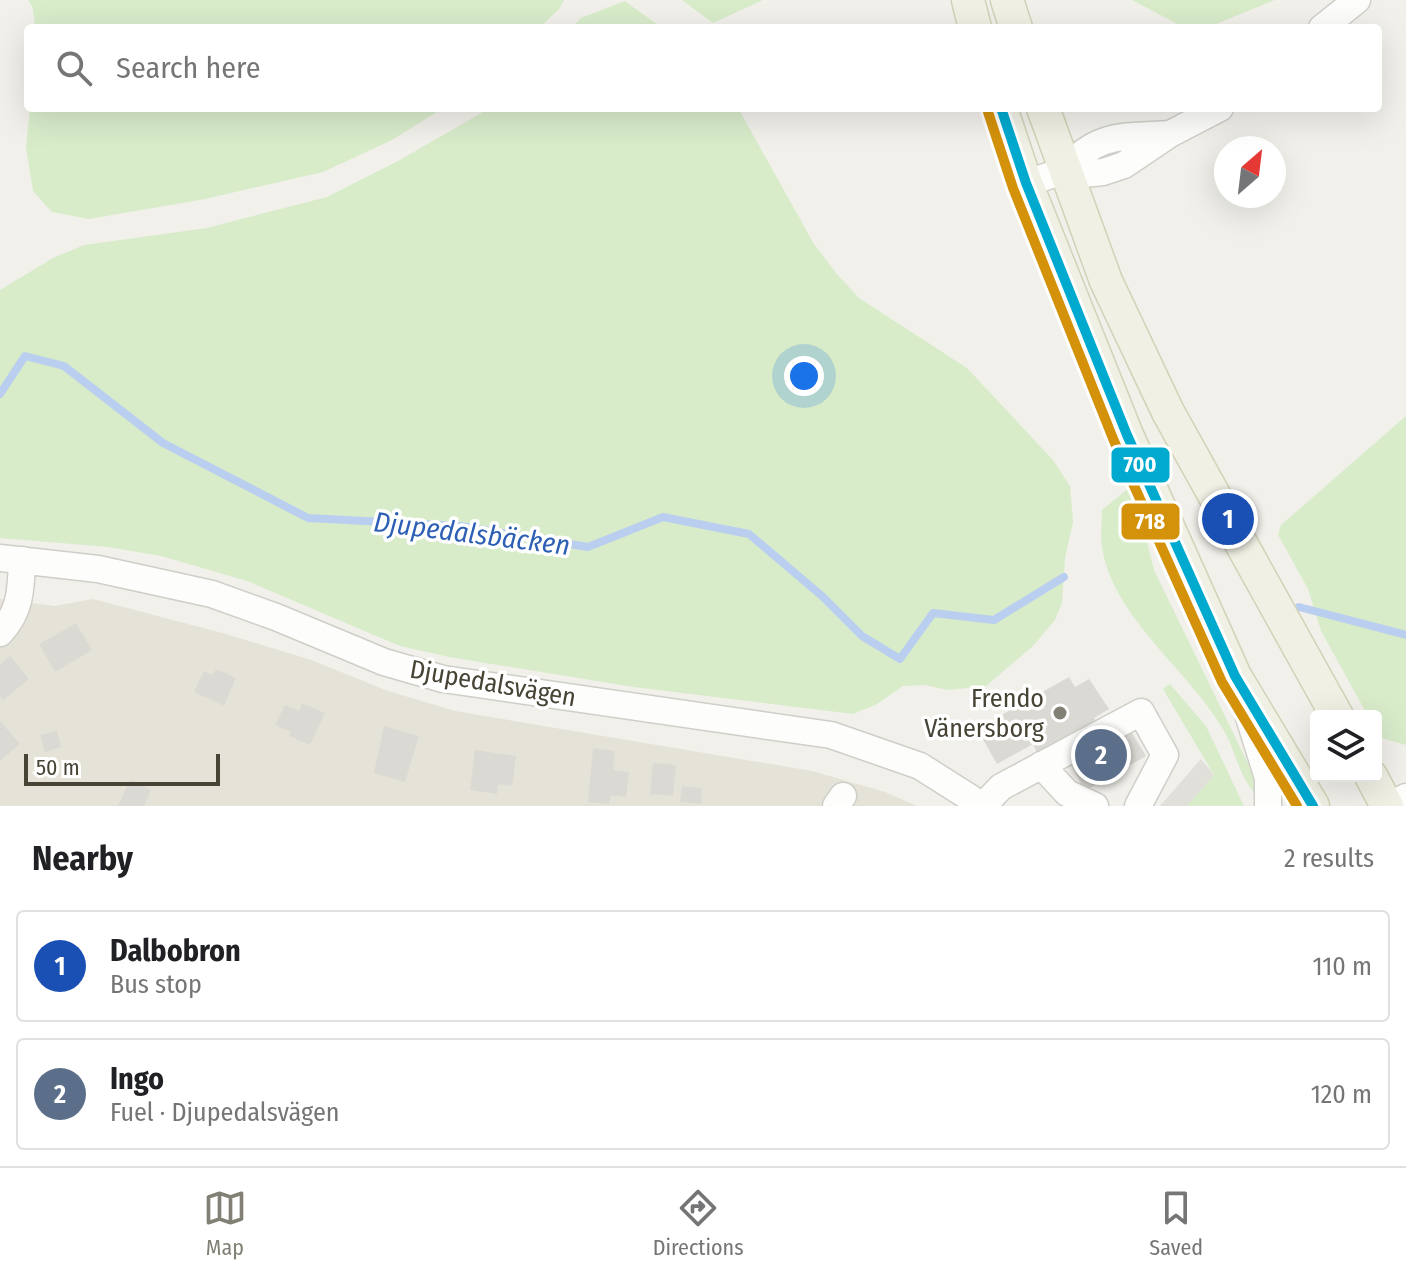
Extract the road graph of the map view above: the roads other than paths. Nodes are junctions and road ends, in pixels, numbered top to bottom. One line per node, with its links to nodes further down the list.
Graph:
1 (968, 0): 4 (main road)
2 (1007, 0): 5 (main road)
3 (1357, 0): 6 (street)
4 (974, 24)
5 (1015, 24)
6 (1327, 24)
7 (1002, 112): 11 (main road)
8 (1044, 112): 10 (main road)
9 (1212, 112): 10 (street)
10 (1064, 171): 11 (street); 15 (main road)
11 (1026, 183): 14 (main road)
12 (11, 559): 13 (street); 19 (street, Djupedalsvägen)
13 (0, 633)
14 (1235, 676): 22 (street); 23 (main road)
15 (1334, 710)
16 (1041, 765): 19 (street); 20 (street); 21 (street)
17 (1374, 782): 24 (main road)
18 (1406, 797): 24 (street)
19 (983, 806)
20 (1095, 806)
21 (1138, 806)
22 (1268, 806)
23 (1313, 806)
24 (1388, 806)

